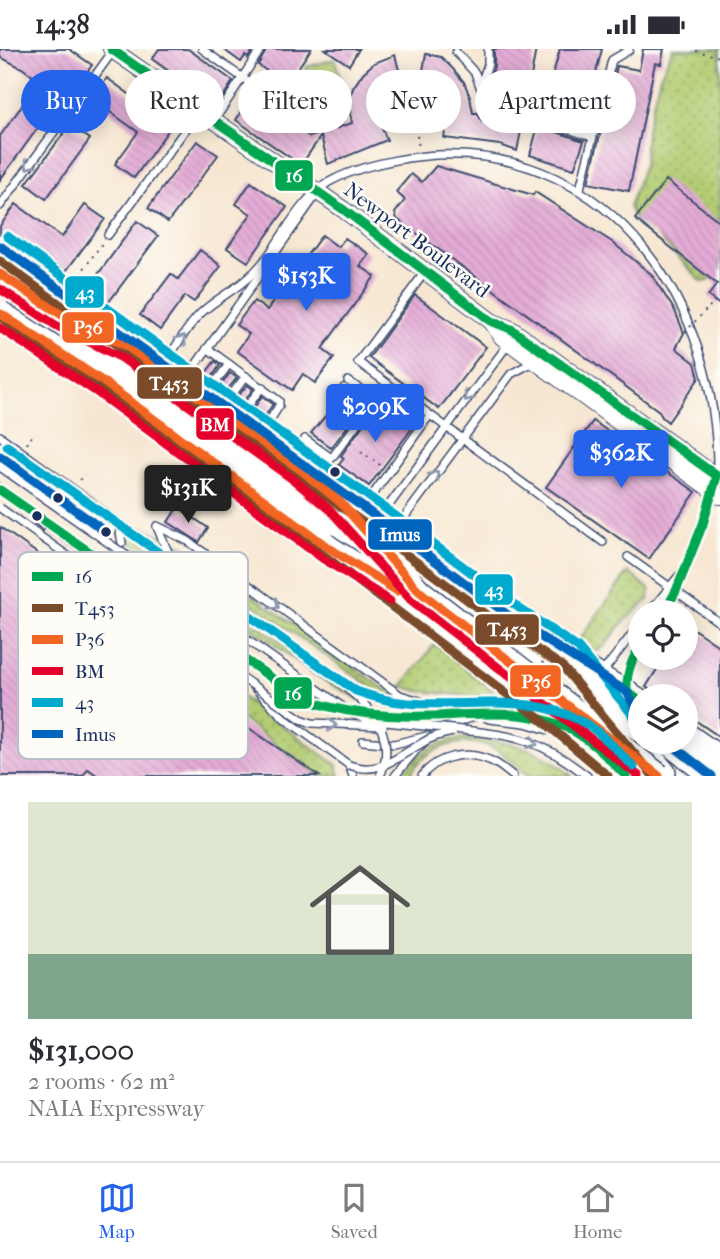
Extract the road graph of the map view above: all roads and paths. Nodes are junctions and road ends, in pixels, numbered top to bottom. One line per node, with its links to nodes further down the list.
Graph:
1 (202, 49): 13 (lane)
2 (261, 49): 10 (lane)
3 (488, 49): 11 (lane)
4 (112, 50): 9 (street, Newport Boulevard); 25 (lane, one-way to 25)
5 (629, 50): 21 (lane)
6 (696, 51): 8 (path)
7 (456, 52): 12 (lane)
8 (720, 57)
9 (141, 70)
10 (247, 70)
11 (486, 70)
12 (475, 74)
13 (238, 75)
14 (238, 84): 15 (lane)
15 (224, 106)
16 (224, 128): 24 (street, Newport Boulevard)
17 (416, 129): 17 (path)
18 (182, 133): 26 (lane)
19 (417, 133): 22 (path)
20 (580, 133): 21 (lane)
21 (592, 137): 23 (lane)
22 (420, 156): 23 (lane); 24 (lane)
23 (580, 188): 29 (lane)
24 (318, 192): 30 (street, Newport Boulevard); 32 (lane)
25 (0, 206)
26 (108, 235): 34 (path)
27 (0, 246): 28 (main road)
28 (25, 263): 34 (main road); 35 (main road)
29 (665, 263)
30 (425, 271): 36 (street, Newport Boulevard); 51 (lane)
31 (0, 274): 34 (highway, bridge)
32 (255, 277): 39 (lane); 41 (lane, one-way to 32)
33 (715, 301): 37 (path, bridge)
34 (64, 303): 41 (main road); 65 (highway, bridge); 114 (highway, bridge)
35 (12, 316): 48 (main road); 65 (highway, bridge); 113 (highway, bridge)
36 (492, 321): 38 (street, Newport Boulevard); 63 (street, Newport Boulevard)
37 (685, 332)
38 (509, 342): 40 (street, Newport Boulevard); 52 (lane, one-way to 52)
39 (207, 348): 42 (lane); 44 (lane)
40 (535, 361): 55 (lane); 63 (street, Newport Boulevard)
41 (164, 364): 44 (main road); 48 (lane)
42 (229, 364): 43 (lane); 49 (lane)
43 (246, 376): 46 (lane); 49 (lane)
44 (185, 379): 49 (main road); 50 (lane)
45 (715, 379): 56 (lane)
46 (261, 387): 49 (lane); 49 (lane)
47 (367, 394): 58 (lane)
48 (141, 396): 50 (main road)
49 (235, 414): 59 (main road); 62 (main road)
50 (159, 415): 59 (main road)
51 (429, 416): 52 (lane); 61 (lane)
52 (445, 428): 55 (lane); 66 (lane)
53 (0, 436): 67 (lane)
54 (306, 439): 58 (lane)
55 (461, 439): 66 (lane, one-way to 55); 69 (lane)
56 (720, 445): 63 (lane)
57 (361, 451): 61 (path)
58 (330, 457): 62 (lane)
59 (219, 460): 93 (main road)
60 (0, 467): 71 (lane, bridge)
61 (389, 471): 66 (lane)
62 (318, 475): 66 (main road)
63 (718, 486): 76 (lane)
64 (0, 507): 70 (lane, bridge)
65 (331, 518): 83 (highway); 93 (highway)
66 (379, 519): 83 (main road)
67 (117, 521): 68 (lane); 72 (lane)
68 (122, 543)
69 (603, 543)
70 (64, 552)
71 (121, 552)
72 (160, 552)
73 (169, 552): 74 (lane, one-way to 74)
74 (203, 552)
75 (628, 557): 78 (lane)
76 (684, 570): 78 (lane); 79 (lane)
77 (248, 585): 92 (lane, one-way to 92)
78 (669, 586): 79 (lane); 80 (lane)
79 (678, 593): 81 (lane); 84 (lane)
80 (659, 600)
81 (673, 600)
82 (248, 616): 106 (lane, bridge)
83 (516, 621): 87 (main road)
84 (720, 623)
85 (628, 639): 88 (lane)
86 (248, 641): 95 (lane, bridge)
87 (570, 657): 88 (main road); 115 (main road)
88 (600, 675): 91 (main road)
89 (248, 682): 90 (lane, bridge)
90 (251, 684): 95 (lane, one-way to 95, bridge); 104 (lane, bridge)
91 (628, 693)
92 (490, 712): 94 (lane); 97 (lane); 98 (main road)
93 (552, 712): 98 (main road)
94 (404, 715)
95 (416, 726): 96 (lane, bridge)
96 (471, 731): 103 (lane, bridge); 111 (lane, one-way to 111)
97 (431, 734): 99 (lane); 108 (lane)
98 (583, 737): 112 (main road)
99 (363, 741)
100 (698, 741): 102 (main road)
101 (684, 754): 116 (highway)
102 (720, 757)
103 (401, 760): 104 (lane, bridge); 107 (lane)
104 (349, 765): 105 (lane, bridge)
105 (353, 776)
106 (380, 776)
107 (389, 776)
108 (395, 776)
109 (422, 776): 110 (lane)
110 (513, 776)
111 (587, 776)
112 (626, 776)
113 (639, 776)
114 (659, 776)
115 (669, 776)
116 (712, 776)

